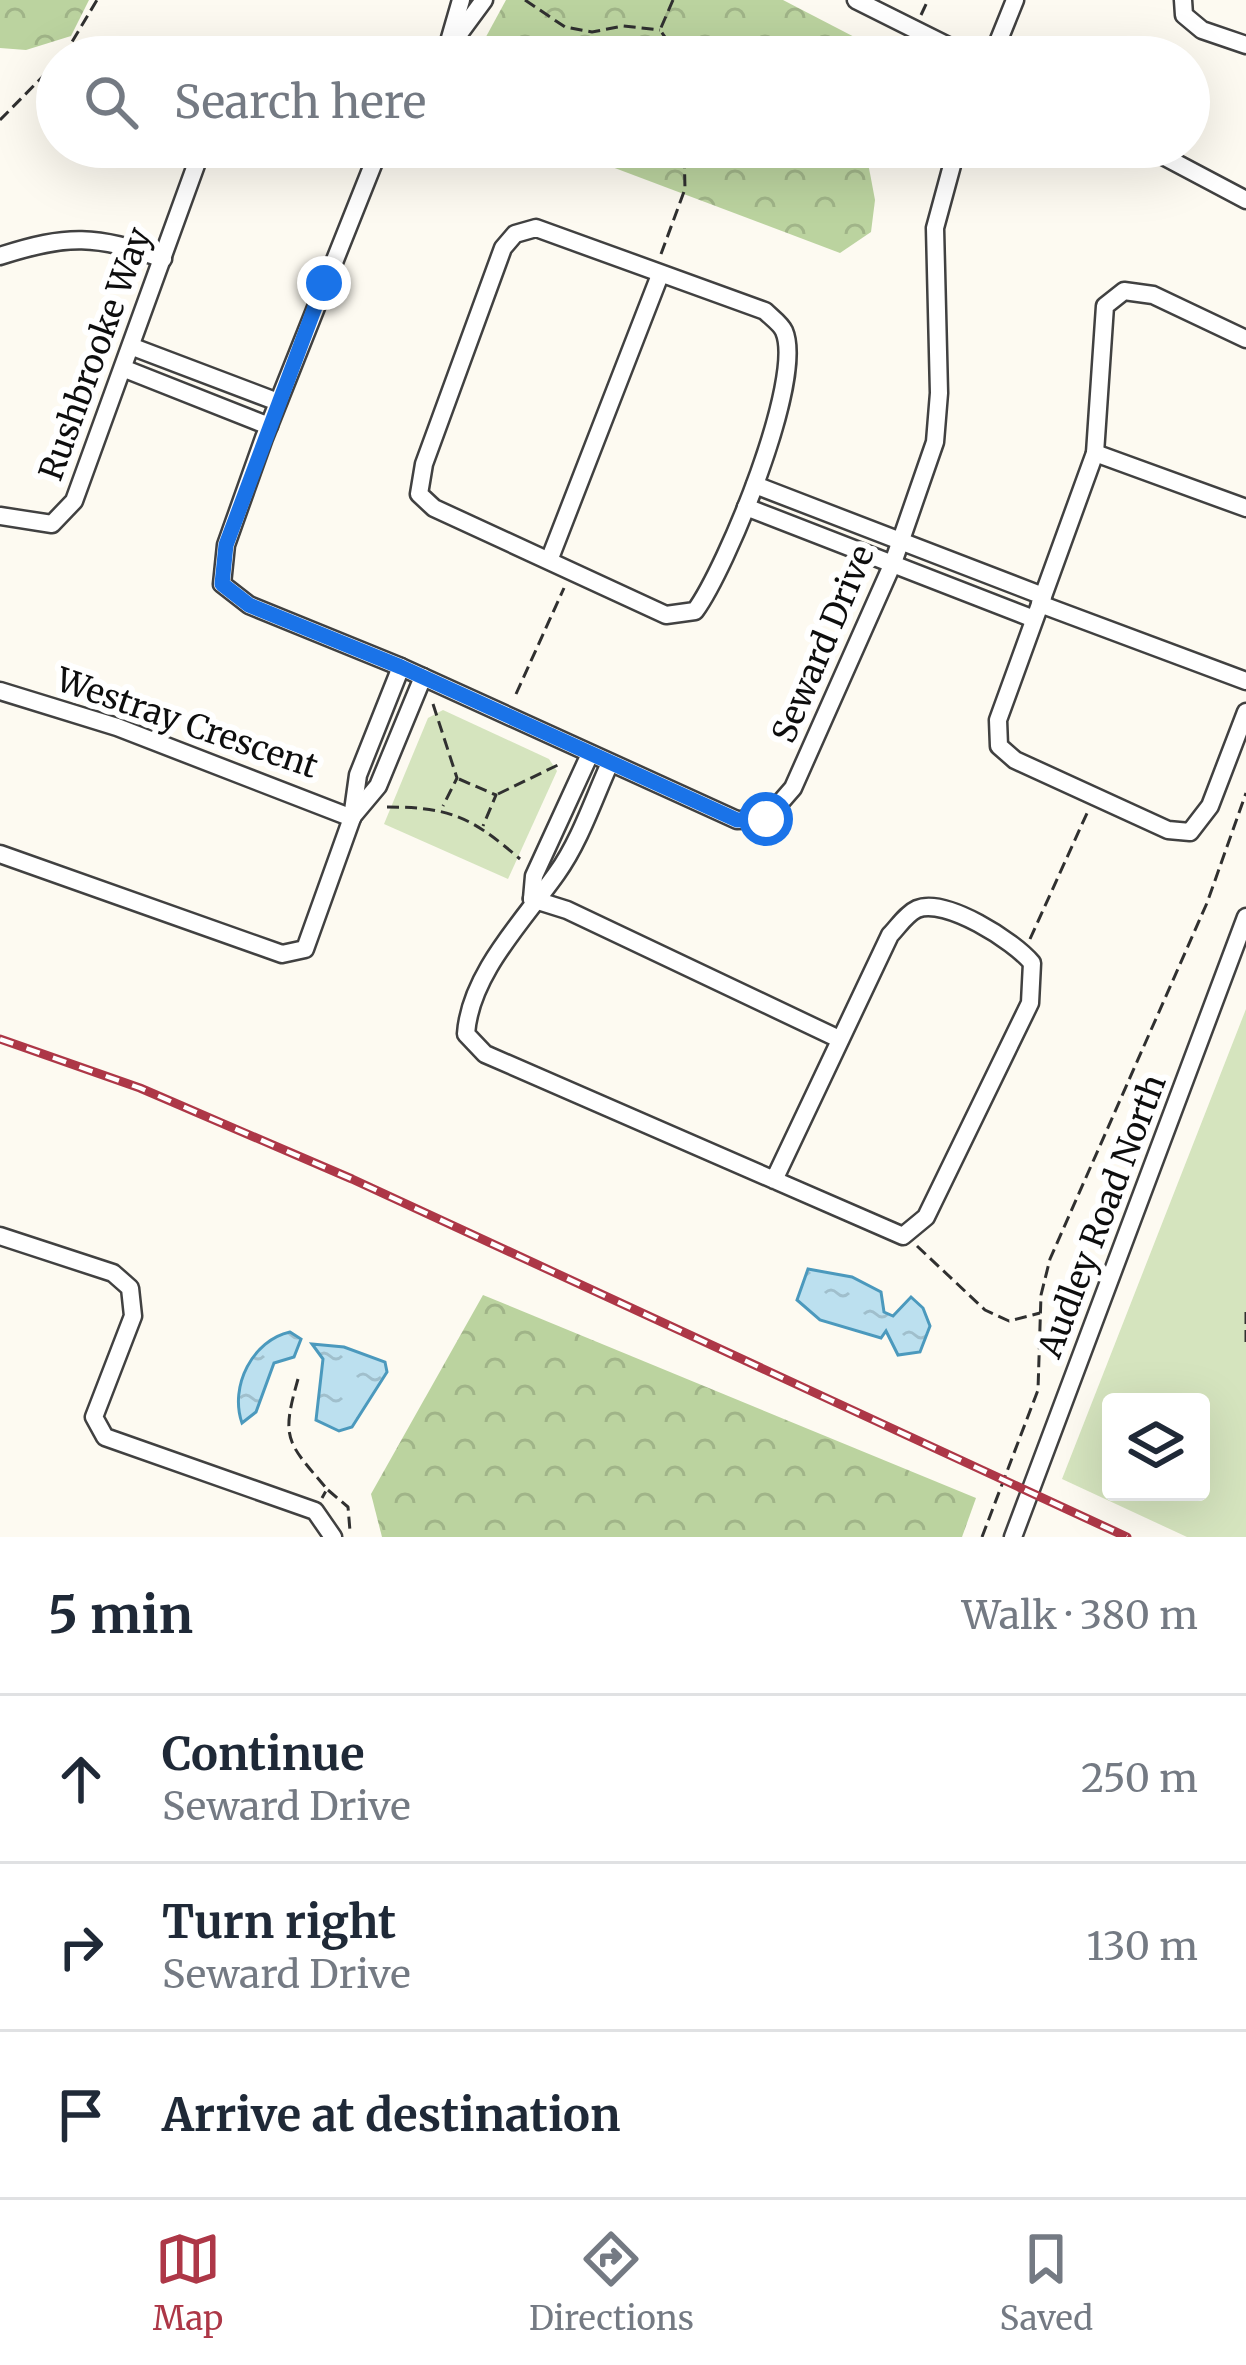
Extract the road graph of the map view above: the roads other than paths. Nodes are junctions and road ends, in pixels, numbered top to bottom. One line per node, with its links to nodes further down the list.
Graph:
1 (461, 0): 6 (street)
2 (484, 0): 7 (street)
3 (856, 0): 8 (street)
4 (1015, 0): 9 (street)
5 (1183, 0): 10 (street)
6 (450, 36)
7 (457, 36)
8 (928, 36)
9 (1000, 36)
10 (1246, 45)
11 (195, 168): 19 (street, Rushbrooke Way)
12 (372, 168): 24 (street, Seward Drive)
13 (951, 168): 31 (street, Seward Drive)
14 (1187, 168): 15 (street)
15 (1213, 181): 16 (street); 17 (street)
16 (1246, 188)
17 (1246, 200)
18 (0, 256): 19 (street)
19 (163, 259): 22 (street, Rushbrooke Way)
20 (657, 274): 27 (street); 32 (street); 32 (street)
21 (1246, 340): 26 (street)
22 (133, 347): 23 (street, Rushbrooke Way); 24 (street)
23 (125, 369): 25 (street); 30 (street, Rushbrooke Way)
24 (278, 402): 25 (street, Seward Drive)
25 (269, 426): 35 (street, Seward Drive)
26 (1095, 453): 29 (street); 34 (street)
27 (755, 485): 28 (street); 31 (street)
28 (746, 507): 32 (street); 33 (street)
29 (1246, 508)
30 (0, 516)
31 (900, 541): 33 (street, Seward Drive); 34 (street)
32 (550, 558)
33 (893, 563): 34 (street); 41 (street, Seward Drive)
34 (1039, 606): 37 (street); 39 (street)
35 (401, 667): 36 (street, Seward Drive); 42 (street, Westray Crescent)
36 (423, 677): 40 (street, Seward Drive); 42 (street, Westray Crescent)
37 (1246, 682)
38 (0, 691): 42 (street, Westray Crescent)
39 (1246, 712)
40 (590, 754): 41 (street, Seward Drive); 44 (street)
41 (610, 763): 44 (street)
42 (352, 818): 43 (street, Westray Crescent)
43 (0, 854)
44 (532, 899): 46 (street); 47 (street)
45 (1246, 917): 50 (street, Audley Road North)
46 (837, 1038): 47 (street); 47 (street)
47 (774, 1180)
48 (0, 1236): 49 (street)
49 (333, 1537)
50 (1013, 1537)

